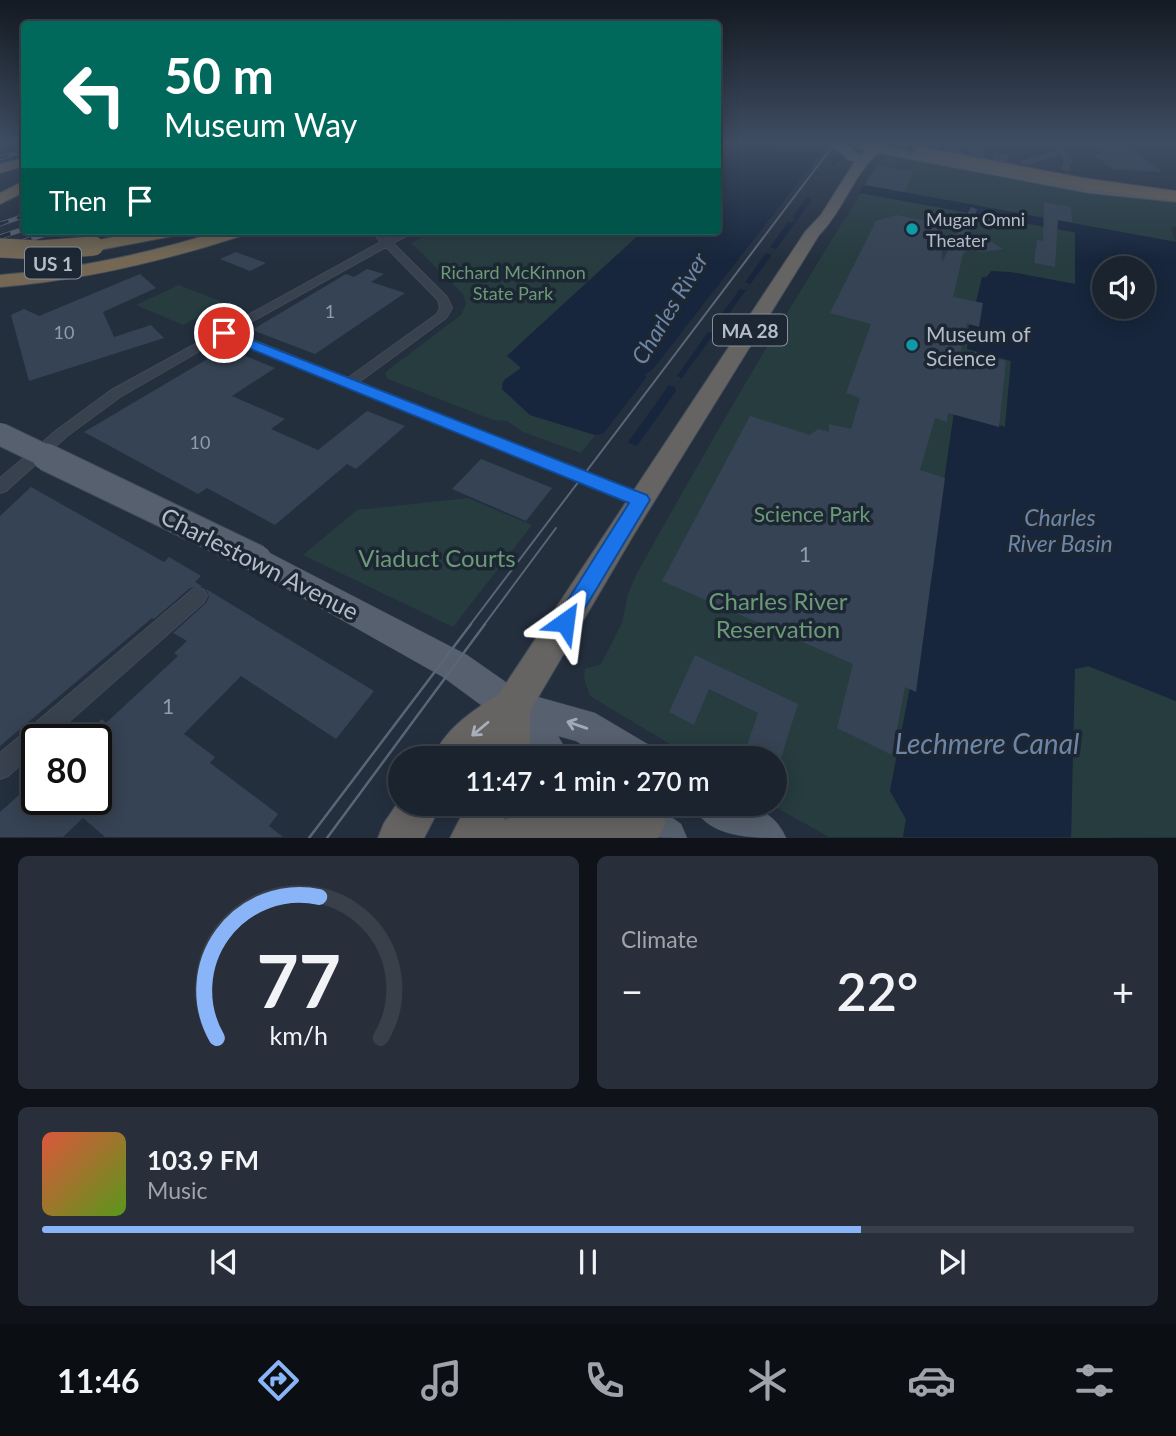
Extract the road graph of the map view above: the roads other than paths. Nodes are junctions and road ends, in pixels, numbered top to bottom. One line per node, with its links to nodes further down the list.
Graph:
1 (843, 182): 23 (highway, MA 28)
2 (1058, 182): 9 (highway)
3 (1079, 182): 9 (highway)
4 (1145, 182): 6 (highway)
5 (1146, 182): 6 (highway)
6 (1176, 187)
7 (21, 188): 8 (highway)
8 (0, 197)
9 (1176, 197)
10 (150, 235): 16 (highway, US 1, bridge)
11 (195, 235): 17 (highway, US 1)
12 (226, 235): 18 (highway)
13 (380, 235): 15 (street)
14 (402, 235): 15 (street)
15 (387, 242): 19 (street); 20 (street)
16 (0, 248)
17 (0, 265)
18 (0, 281)
19 (224, 333): 20 (street); 22 (street)
20 (350, 383): 23 (street)
21 (0, 434): 24 (main road, Charlestown Avenue, bridge)
22 (2, 484)
23 (640, 500): 26 (highway, MA 28)
24 (258, 559): 26 (main road, Charlestown Avenue)
25 (198, 596): 31 (street)
26 (512, 707): 27 (highway, MA 28, one-way to 27); 28 (highway); 29 (main road); 30 (main road, one-way to 26)
27 (463, 746)
28 (512, 746)
29 (543, 746)
30 (616, 746)
31 (0, 768)
32 (413, 816): 36 (highway)
33 (484, 816): 37 (highway)
34 (731, 816): 39 (main road)
35 (642, 821): 38 (highway)
36 (399, 838)
37 (471, 838)
38 (514, 838)
39 (766, 838)

